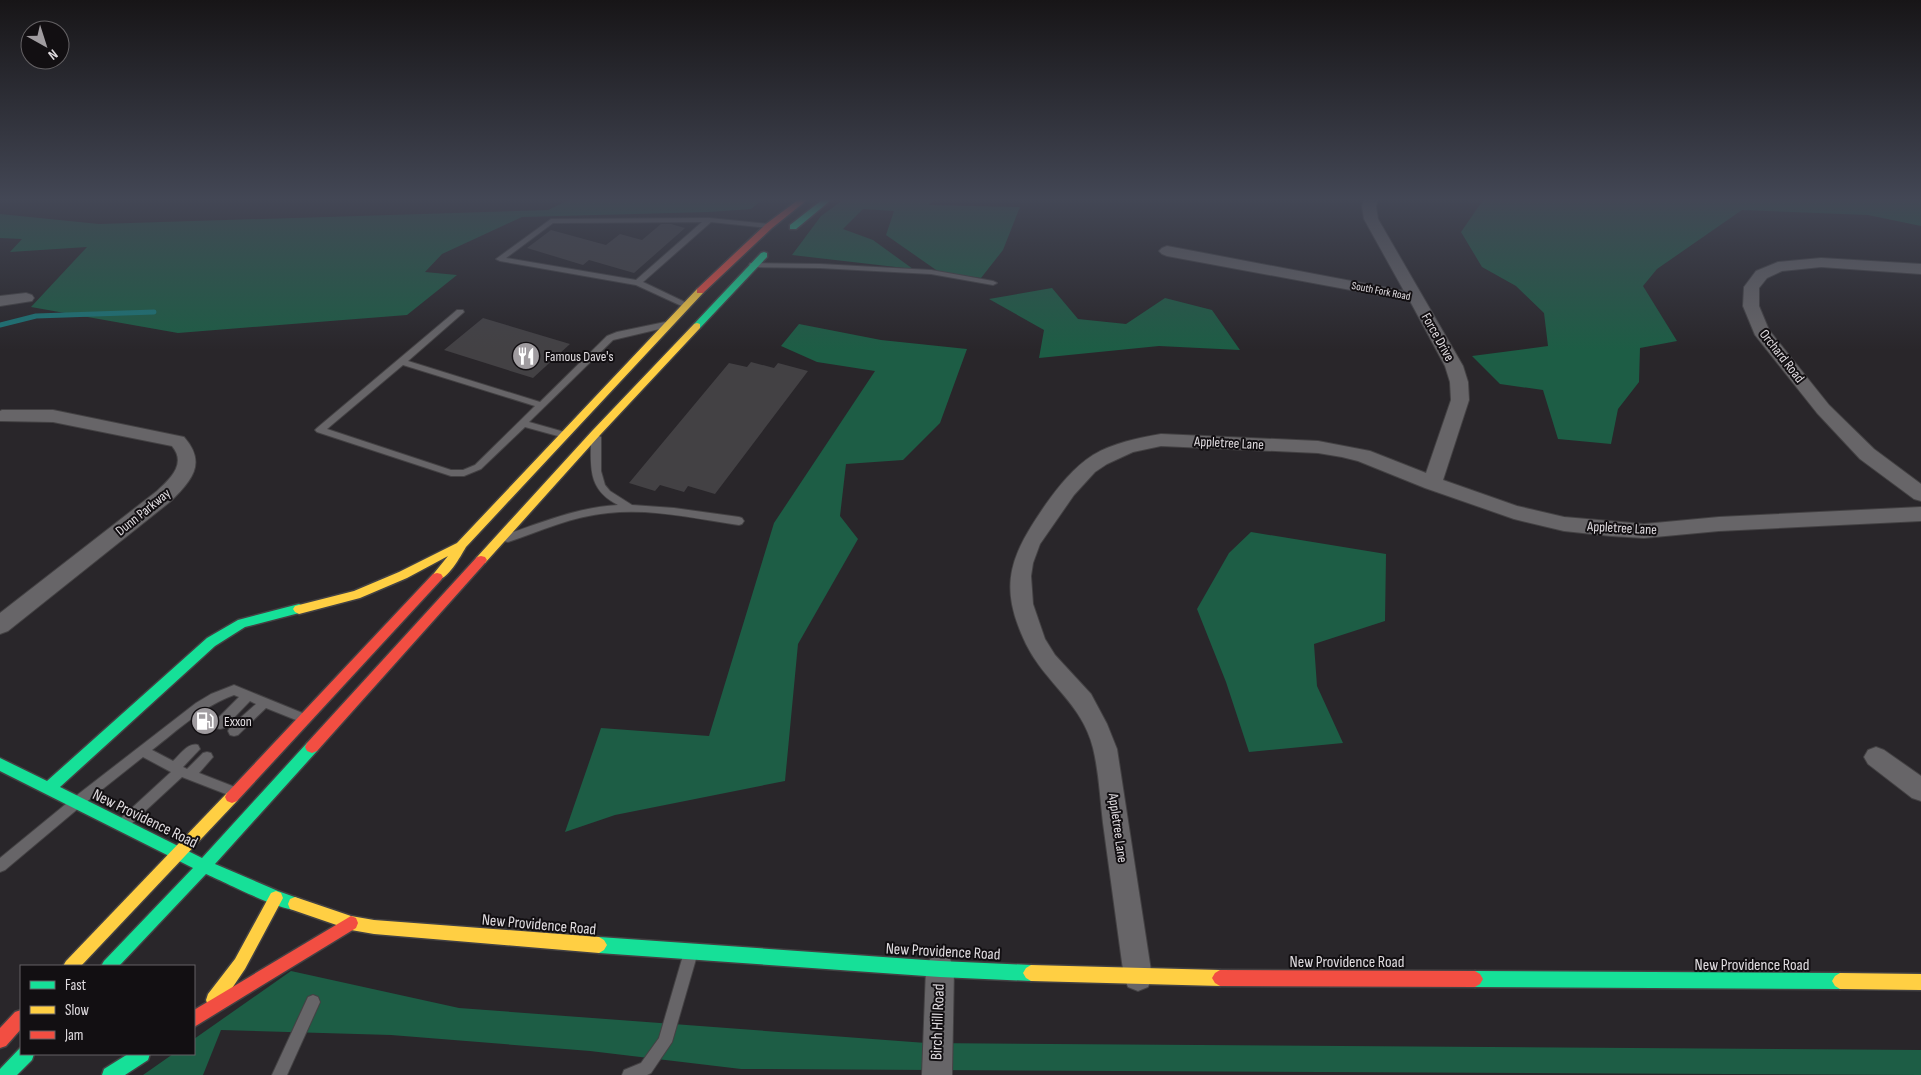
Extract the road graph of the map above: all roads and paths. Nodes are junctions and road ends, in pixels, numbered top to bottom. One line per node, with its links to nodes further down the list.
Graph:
1 (512, 250): 9 (lane)
2 (676, 250): 9 (lane)
3 (744, 250): 14 (main road)
4 (769, 250): 7 (main road)
5 (1389, 250): 12 (street, Force Drive)
6 (1167, 251): 12 (street, South Fork Road)
7 (753, 266): 10 (lane); 21 (main road)
8 (1921, 269): 24 (street, Orchard Road)
9 (638, 283): 14 (lane)
10 (993, 283)
11 (26, 298): 13 (street)
12 (1417, 298): 23 (street, Force Drive)
13 (0, 301)
14 (686, 306): 16 (main road)
15 (460, 312): 17 (lane)
16 (669, 324): 18 (lane); 22 (main road)
17 (403, 362): 18 (lane); 20 (lane)
18 (541, 405): 20 (lane)
19 (2, 416): 30 (street, Dunn Parkway)
20 (522, 423): 22 (lane)
21 (596, 433): 25 (lane); 28 (main road)
22 (565, 435): 29 (main road)
23 (1432, 484): 26 (street, Appletree Lane); 56 (street, Appletree Lane)
24 (1921, 494)
25 (631, 508): 27 (lane); 28 (lane)
26 (1921, 514)
27 (739, 521)
28 (498, 542): 49 (main road)
29 (462, 544): 33 (main road); 42 (main road)
30 (0, 625)
31 (248, 696): 32 (lane); 34 (lane); 37 (lane)
32 (264, 703): 33 (lane); 35 (lane)
33 (305, 718): 44 (main road)
34 (220, 724)
35 (234, 731)
36 (194, 749): 41 (lane)
37 (143, 751): 41 (lane); 45 (lane)
38 (207, 757): 41 (lane)
39 (1876, 757): 43 (street)
40 (0, 764): 42 (main road, New Providence Road)
41 (181, 771): 44 (lane); 46 (lane)
42 (49, 788): 45 (main road, New Providence Road)
43 (1921, 790)
44 (235, 793): 47 (main road)
45 (76, 803): 46 (main road, New Providence Road); 48 (lane)
46 (122, 825): 47 (main road, New Providence Road)
47 (180, 853): 49 (main road, New Providence Road); 53 (main road)
48 (0, 866)
49 (204, 866): 50 (main road, New Providence Road); 54 (main road)
50 (276, 898): 51 (main road, New Providence Road); 59 (main road)
51 (351, 923): 52 (main road, New Providence Road); 59 (main road)
52 (690, 954): 55 (main road, New Providence Road); 67 (lane)
53 (72, 965)
54 (110, 965)
55 (940, 969): 56 (main road, New Providence Road); 68 (street, Birch Hill Road)
56 (1138, 977): 57 (main road, New Providence Road)
57 (1921, 982)
58 (313, 1002): 66 (lane)
59 (198, 1016)
60 (20, 1019): 61 (main road)
61 (0, 1040)
62 (25, 1055): 64 (main road)
63 (140, 1055): 65 (main road)
64 (6, 1075)
65 (110, 1075)
66 (279, 1075)
67 (629, 1075)
68 (937, 1075)

